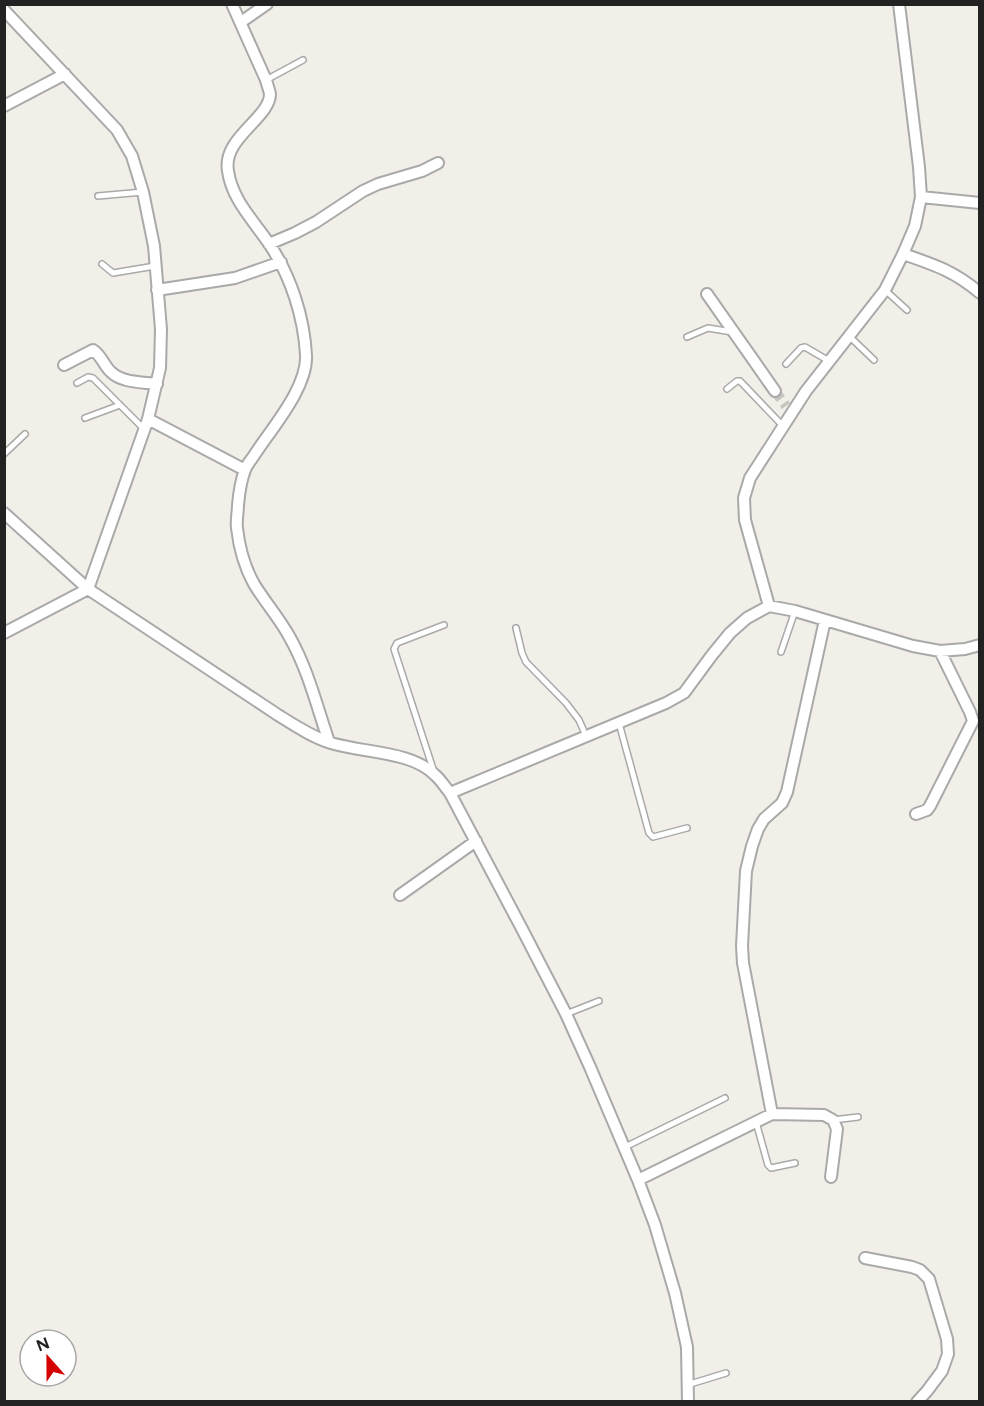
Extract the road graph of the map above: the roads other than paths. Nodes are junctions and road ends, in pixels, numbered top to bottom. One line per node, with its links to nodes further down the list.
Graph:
1 (232, 4): 5 (street)
2 (267, 4): 5 (street)
3 (899, 4): 13 (street)
4 (4, 10): 7 (street)
5 (241, 22): 8 (street)
6 (303, 60): 8 (lane)
7 (65, 74): 9 (street); 11 (street)
8 (266, 80): 15 (street)
9 (4, 106)
10 (438, 163): 15 (street)
11 (143, 192): 12 (lane); 19 (street)
12 (98, 196)
13 (921, 197): 14 (street); 16 (street)
14 (980, 203)
15 (269, 244): 17 (street)
16 (903, 254): 21 (street); 22 (street)
17 (281, 262): 20 (street); 42 (street)
18 (102, 264): 19 (lane)
19 (155, 266): 20 (street)
20 (157, 290): 33 (street)
21 (885, 290): 24 (lane); 26 (street)
22 (980, 293)
23 (708, 294): 25 (street)
24 (907, 310)
25 (734, 332): 27 (lane); 35 (street)
26 (849, 336): 28 (lane); 29 (street)
27 (687, 337)
28 (874, 360)
29 (830, 361): 30 (lane); 39 (street)
30 (786, 364)
31 (64, 365): 33 (street)
32 (77, 383): 36 (lane)
33 (157, 384): 38 (street)
34 (727, 388): 39 (lane)
35 (775, 391)
36 (120, 405): 37 (lane); 38 (lane)
37 (85, 418)
38 (146, 424): 42 (street); 44 (street)
39 (783, 426): 45 (street)
40 (25, 434): 41 (lane)
41 (4, 454)
42 (245, 470): 56 (street)
43 (4, 513): 44 (street)
44 (88, 589): 50 (street); 56 (street)
45 (769, 606): 46 (street); 54 (street)
46 (795, 611): 47 (street); 53 (lane)
47 (825, 620): 52 (street); 66 (street)
48 (444, 625): 57 (lane)
49 (516, 628): 55 (lane)
50 (4, 633)
51 (980, 645): 52 (street)
52 (940, 651): 59 (street)
53 (781, 652)
54 (619, 723): 55 (street); 60 (lane)
55 (586, 736): 58 (street)
56 (329, 742): 57 (street)
57 (435, 774): 58 (street)
58 (450, 793): 61 (street)
59 (915, 814)
60 (687, 828)
61 (476, 841): 62 (street); 64 (street)
62 (400, 895)
63 (599, 1001): 64 (lane)
64 (566, 1014): 70 (street)
65 (725, 1098): 70 (lane)
66 (772, 1114): 68 (street); 69 (street)
67 (858, 1117): 68 (lane)
68 (833, 1120): 72 (street)
69 (756, 1122): 71 (lane); 73 (street)
70 (625, 1147): 73 (street)
71 (795, 1163)
72 (831, 1177)
73 (638, 1180): 76 (street)
74 (865, 1258): 78 (street)
75 (726, 1373): 76 (lane)
76 (687, 1385): 77 (street)
77 (688, 1401)
78 (917, 1401)

